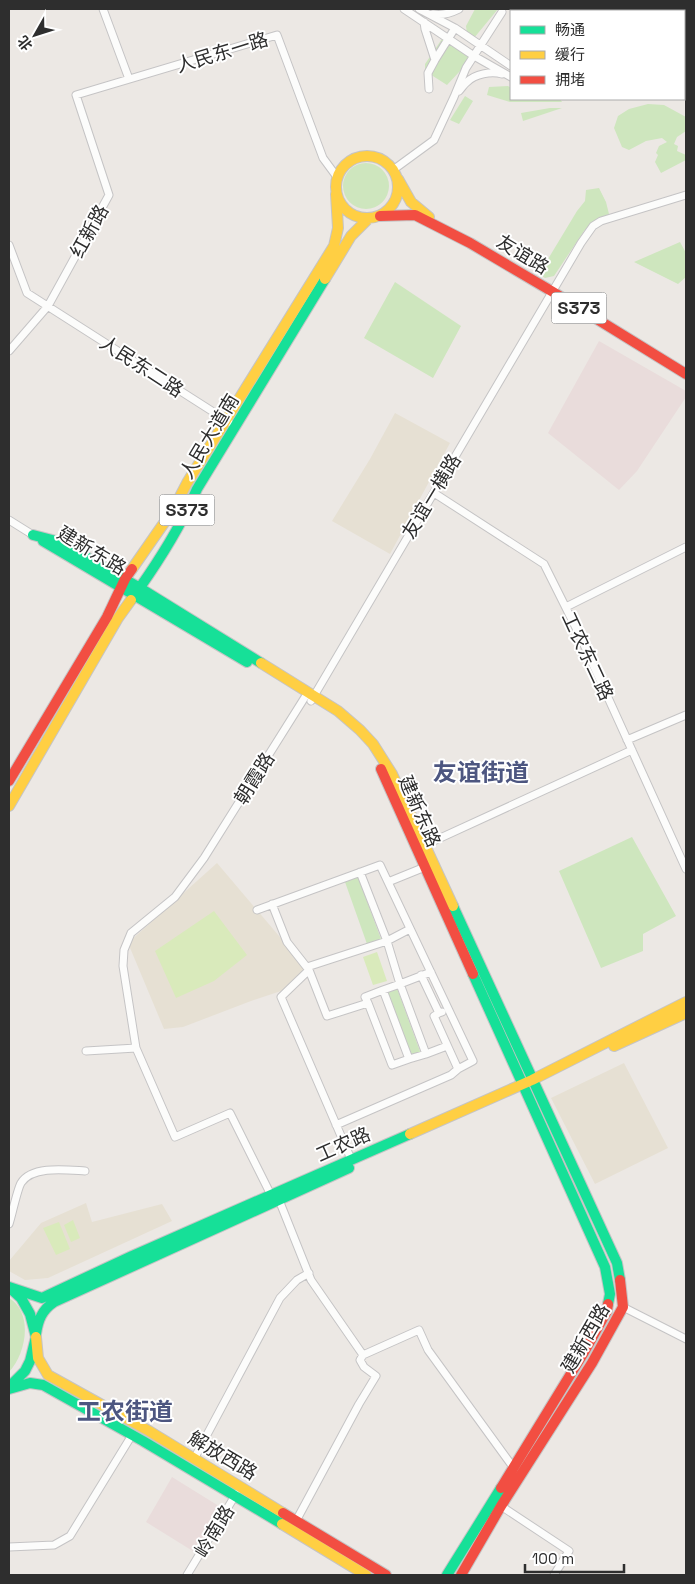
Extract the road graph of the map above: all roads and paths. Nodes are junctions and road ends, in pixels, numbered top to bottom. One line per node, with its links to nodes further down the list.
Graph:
1 (103, 9): 15 (street)
2 (404, 9): 6 (street)
3 (459, 9): 4 (street)
4 (421, 10): 7 (street)
5 (502, 12): 9 (street)
6 (424, 22): 8 (street); 11 (street)
7 (455, 28): 8 (street); 9 (street)
8 (448, 38): 10 (street); 11 (street)
9 (480, 45): 10 (street); 12 (street)
10 (474, 56): 13 (street); 18 (street)
11 (435, 60): 16 (street)
12 (510, 65)
13 (510, 76)
14 (510, 77): 18 (street)
15 (129, 80): 17 (street, 人民东一路); 20 (street, 人民东一路)
16 (429, 89)
17 (76, 95): 28 (street, 红新路)
18 (454, 98): 19 (street)
19 (395, 173): 20 (street, S373); 23 (street); 25 (street, 友谊路 / S373)
20 (337, 177): 21 (street, S373)
21 (336, 194): 24 (street, S373); 31 (street, 人民大道南 / S373)
22 (686, 196): 27 (street, 友谊一横路); 27 (street, 友谊一横路)
23 (380, 216): 24 (street, S373); 25 (street, 友谊路 / S373)
24 (369, 218): 32 (street, 人民大道南 / S373)
25 (470, 243): 27 (street, 友谊路 / S373)
26 (9, 245): 28 (street, 人民东二路)
27 (554, 293): 30 (street, 友谊路 / S373); 33 (street, 友谊一横路)
28 (48, 306): 29 (street, 红新路); 31 (street, 人民东二路)
29 (9, 351)
30 (686, 374)
31 (226, 420): 32 (street, 人民东二路); 37 (street, 人民大道南 / S373)
32 (237, 425): 38 (street, 人民大道南 / S373)
33 (434, 493): 39 (street, 工农东二路); 40 (street, 友谊一横路)
34 (9, 520): 35 (street)
35 (33, 535): 37 (street, 建新东路)
36 (686, 548): 39 (street)
37 (123, 583): 38 (street, 建新东路); 44 (street, 人民大道南 / S373)
38 (138, 592): 40 (street, 建新东路); 45 (street, 人民大道南 / S373)
39 (566, 607): 42 (street, 工农东二路)
40 (310, 698): 46 (street, 建新东路); 47 (street, 建新东路); 66 (street, 朝霞路)
41 (686, 715): 42 (street)
42 (627, 740): 43 (street, 工农东二路)
43 (632, 750): 46 (street); 48 (street, 工农东二路)
44 (9, 781)
45 (9, 806)
46 (425, 845): 71 (street, 建新东路)
47 (425, 866): 50 (street); 71 (street, 建新东路)
48 (686, 869)
49 (360, 872): 50 (street); 51 (street); 54 (street)
50 (388, 882): 53 (street)
51 (272, 904): 52 (street); 55 (street)
52 (257, 910)
53 (410, 928): 54 (street); 56 (street)
54 (387, 941): 55 (street); 58 (street)
55 (308, 968): 61 (street); 72 (street)
56 (430, 972): 57 (street); 62 (street)
57 (422, 975): 58 (street); 63 (street)
58 (400, 984): 59 (street); 68 (street)
59 (383, 990): 61 (street); 69 (street)
60 (686, 1002): 71 (street, 工农路)
61 (368, 1003): 69 (street)
62 (449, 1010): 63 (street); 70 (street)
63 (439, 1013): 65 (street)
64 (686, 1013): 71 (street, 工农路)
65 (447, 1046): 68 (street); 70 (street)
66 (136, 1048): 67 (street); 75 (street, 朝霞路)
67 (86, 1051)
68 (426, 1054): 69 (street)
69 (409, 1059)
70 (458, 1069): 72 (street)
71 (527, 1081): 73 (street, 工农路); 75 (street, 工农路); 79 (street, 建新西路); 86 (street, 建新西路)
72 (336, 1125): 73 (street)
73 (351, 1159): 75 (street, 工农路)
74 (85, 1171): 76 (street)
75 (275, 1199): 77 (street); 78 (street, 工农路); 80 (street, 工农路)
76 (9, 1224)
77 (308, 1273): 82 (street); 85 (street)
78 (9, 1287): 80 (street, 解放西路)
79 (623, 1306): 81 (street); 89 (street, 建新西路)
80 (36, 1337): 83 (street); 85 (street, 解放西路)
81 (686, 1340)
82 (363, 1355): 86 (street); 90 (street)
83 (9, 1388): 84 (street, 解放西路)
84 (132, 1435): 88 (street, 解放西路); 91 (street)
85 (194, 1459): 87 (street, 解放西路)
86 (513, 1467): 95 (street, 建新西路)
87 (240, 1486): 88 (street, 岭南路); 90 (street, 解放西路)
88 (235, 1496): 92 (street, 岭南路); 93 (street, 解放西路)
89 (501, 1506): 96 (street, 建新西路); 97 (street)
90 (296, 1521): 94 (street, 解放西路)
91 (9, 1547)
92 (187, 1575)
93 (366, 1575)
94 (386, 1575)
95 (447, 1575)
96 (461, 1575)
97 (554, 1575)

